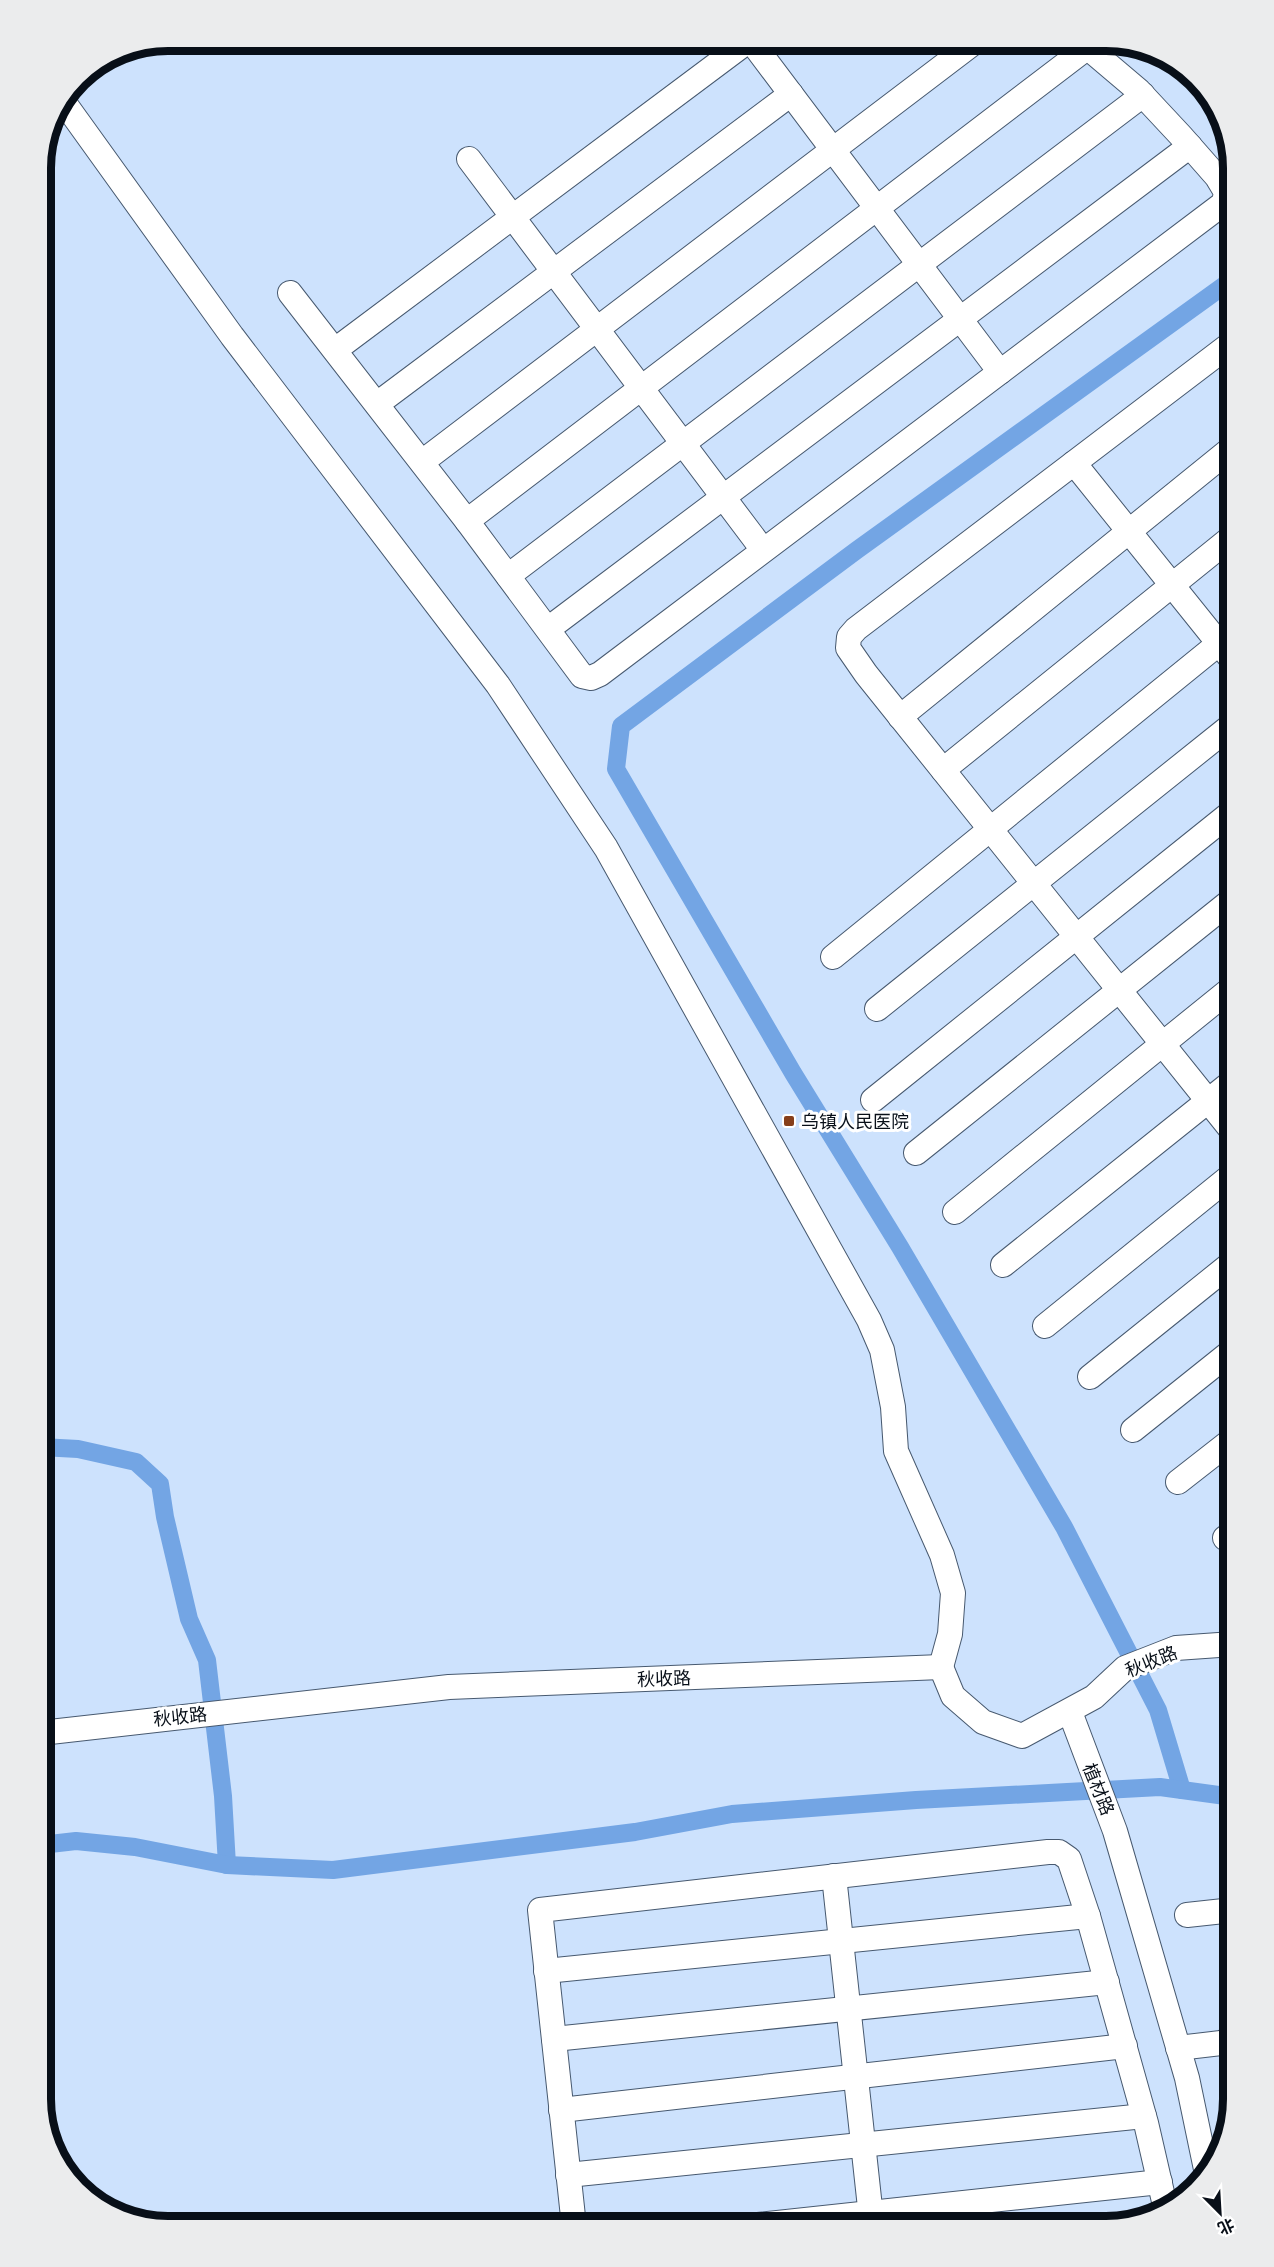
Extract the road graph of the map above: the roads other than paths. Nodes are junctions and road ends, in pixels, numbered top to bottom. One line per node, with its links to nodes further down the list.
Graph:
1 (736, 51): 15 (street)
2 (758, 51): 6 (street)
3 (962, 51): 10 (street)
4 (1075, 51): 14 (street)
5 (1092, 51): 7 (street)
6 (791, 94): 10 (street); 17 (street)
7 (1143, 95): 9 (street); 16 (street)
8 (68, 108): 69 (street)
9 (1190, 146): 12 (street); 19 (street)
10 (833, 149): 14 (street); 20 (street)
11 (470, 159): 15 (street)
12 (1223, 187)
13 (1223, 204): 23 (street)
14 (877, 208): 16 (street); 24 (street)
15 (513, 216): 17 (street); 21 (street)
16 (919, 264): 19 (street); 26 (street)
17 (554, 272): 20 (street); 25 (street)
18 (290, 293): 21 (street)
19 (960, 319): 23 (street); 30 (street)
20 (597, 329): 24 (street); 28 (street)
21 (335, 350): 25 (street)
22 (1223, 350): 29 (street)
23 (1000, 372): 34 (street)
24 (641, 388): 26 (street); 31 (street)
25 (377, 404): 28 (street)
26 (683, 443): 30 (street); 35 (street)
27 (1223, 455): 32 (street)
28 (422, 462): 31 (street)
29 (1074, 463): 32 (street); 40 (street)
30 (723, 497): 34 (street); 37 (street)
31 (467, 521): 35 (street)
32 (1129, 531): 36 (street); 40 (street)
33 (1223, 544): 36 (street)
34 (764, 550): 37 (street)
35 (508, 576): 37 (street)
36 (1172, 585): 38 (street); 42 (street)
37 (548, 630)
38 (1223, 639)
39 (1223, 650): 44 (street)
40 (900, 717): 42 (street)
41 (1223, 732): 45 (street)
42 (943, 770): 44 (street)
43 (1223, 819): 47 (street)
44 (991, 829): 45 (street); 48 (street)
45 (1034, 883): 47 (street); 51 (street)
46 (1223, 907): 49 (street)
47 (1077, 936): 49 (street); 54 (street)
48 (833, 957)
49 (1120, 990): 52 (street); 57 (street)
50 (1223, 995): 52 (street)
51 (878, 1008)
52 (1163, 1044): 55 (street); 59 (street)
53 (1223, 1089): 55 (street)
54 (873, 1100)
55 (1209, 1101): 56 (street); 60 (street)
56 (1223, 1119)
57 (916, 1153)
58 (1223, 1182): 62 (street)
59 (955, 1212)
60 (1003, 1265)
61 (1223, 1270): 64 (street)
62 (1045, 1326)
63 (1223, 1358): 65 (street)
64 (1090, 1377)
65 (1133, 1431)
66 (1223, 1447): 67 (street)
67 (1178, 1482)
68 (1223, 1645): 70 (street, 秋收路)
69 (941, 1667): 70 (street, 秋收路); 71 (street, 秋收路)
70 (1070, 1712): 83 (street, 植材路)
71 (51, 1732)
72 (834, 1876): 75 (street); 76 (street); 77 (street)
73 (1223, 1911): 74 (street)
74 (1187, 1915)
75 (1088, 1916): 76 (street); 78 (street)
76 (841, 1941): 77 (street); 79 (street)
77 (546, 1971): 80 (street)
78 (1107, 1982): 79 (street); 82 (street)
79 (848, 2009): 80 (street); 84 (street)
80 (554, 2039): 85 (street)
81 (1223, 2043): 83 (street)
82 (1125, 2046): 84 (street); 86 (street)
83 (1178, 2048): 88 (street, 植材路)
84 (856, 2076): 85 (street); 87 (street)
85 (561, 2110): 89 (street)
86 (1144, 2116): 87 (street); 90 (street)
87 (863, 2145): 89 (street); 93 (street)
88 (1204, 2162)
89 (568, 2175): 92 (street)
90 (1160, 2182): 91 (street); 94 (street)
91 (1164, 2200)
92 (573, 2216)
93 (871, 2216)
94 (901, 2216)

